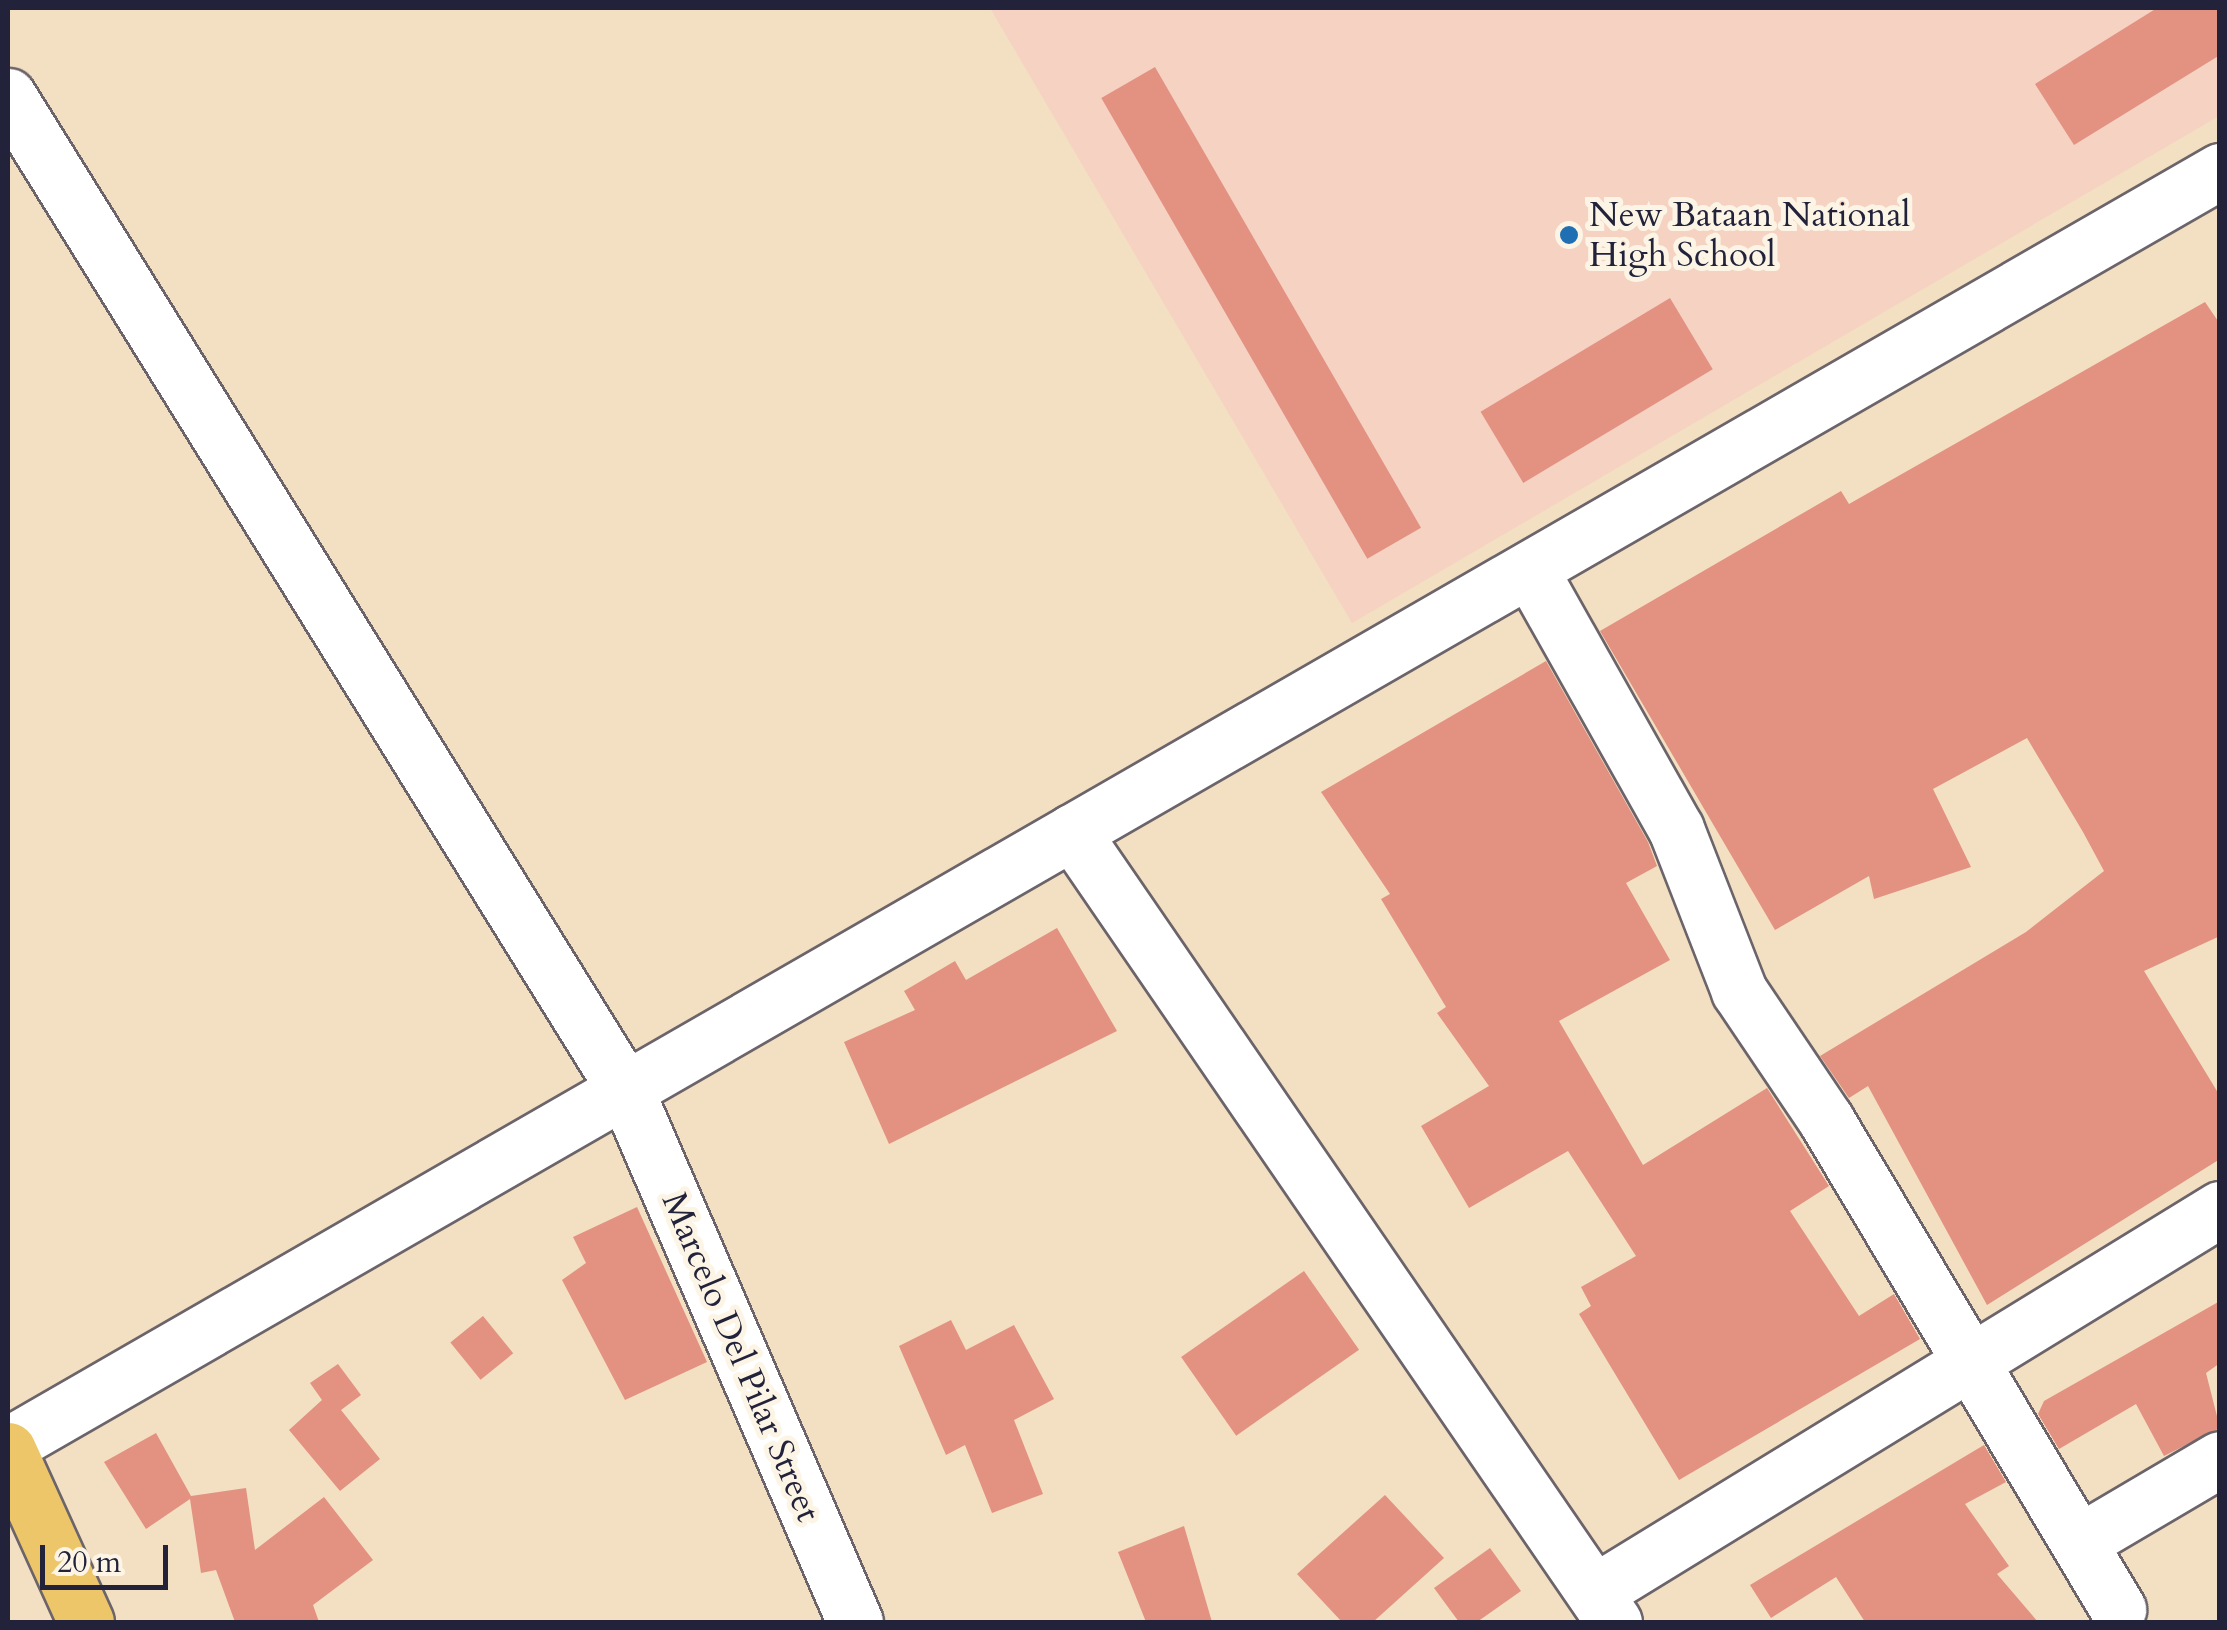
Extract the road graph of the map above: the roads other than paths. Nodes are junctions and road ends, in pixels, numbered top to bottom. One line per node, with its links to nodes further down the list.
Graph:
1 (8, 96): 5 (street, Marcelo Del Pilar Street)
2 (2220, 171): 3 (street)
3 (1530, 570): 4 (street); 7 (street)
4 (1072, 832): 5 (street); 11 (street)
5 (626, 1091): 8 (street); 14 (street, Marcelo Del Pilar Street)
6 (2220, 1209): 7 (street)
7 (1966, 1364): 10 (street); 11 (street)
8 (8, 1448): 13 (main road)
9 (2220, 1458): 10 (street)
10 (2081, 1540): 12 (street)
11 (1604, 1607)
12 (2118, 1609)
13 (86, 1622)
14 (856, 1622)

